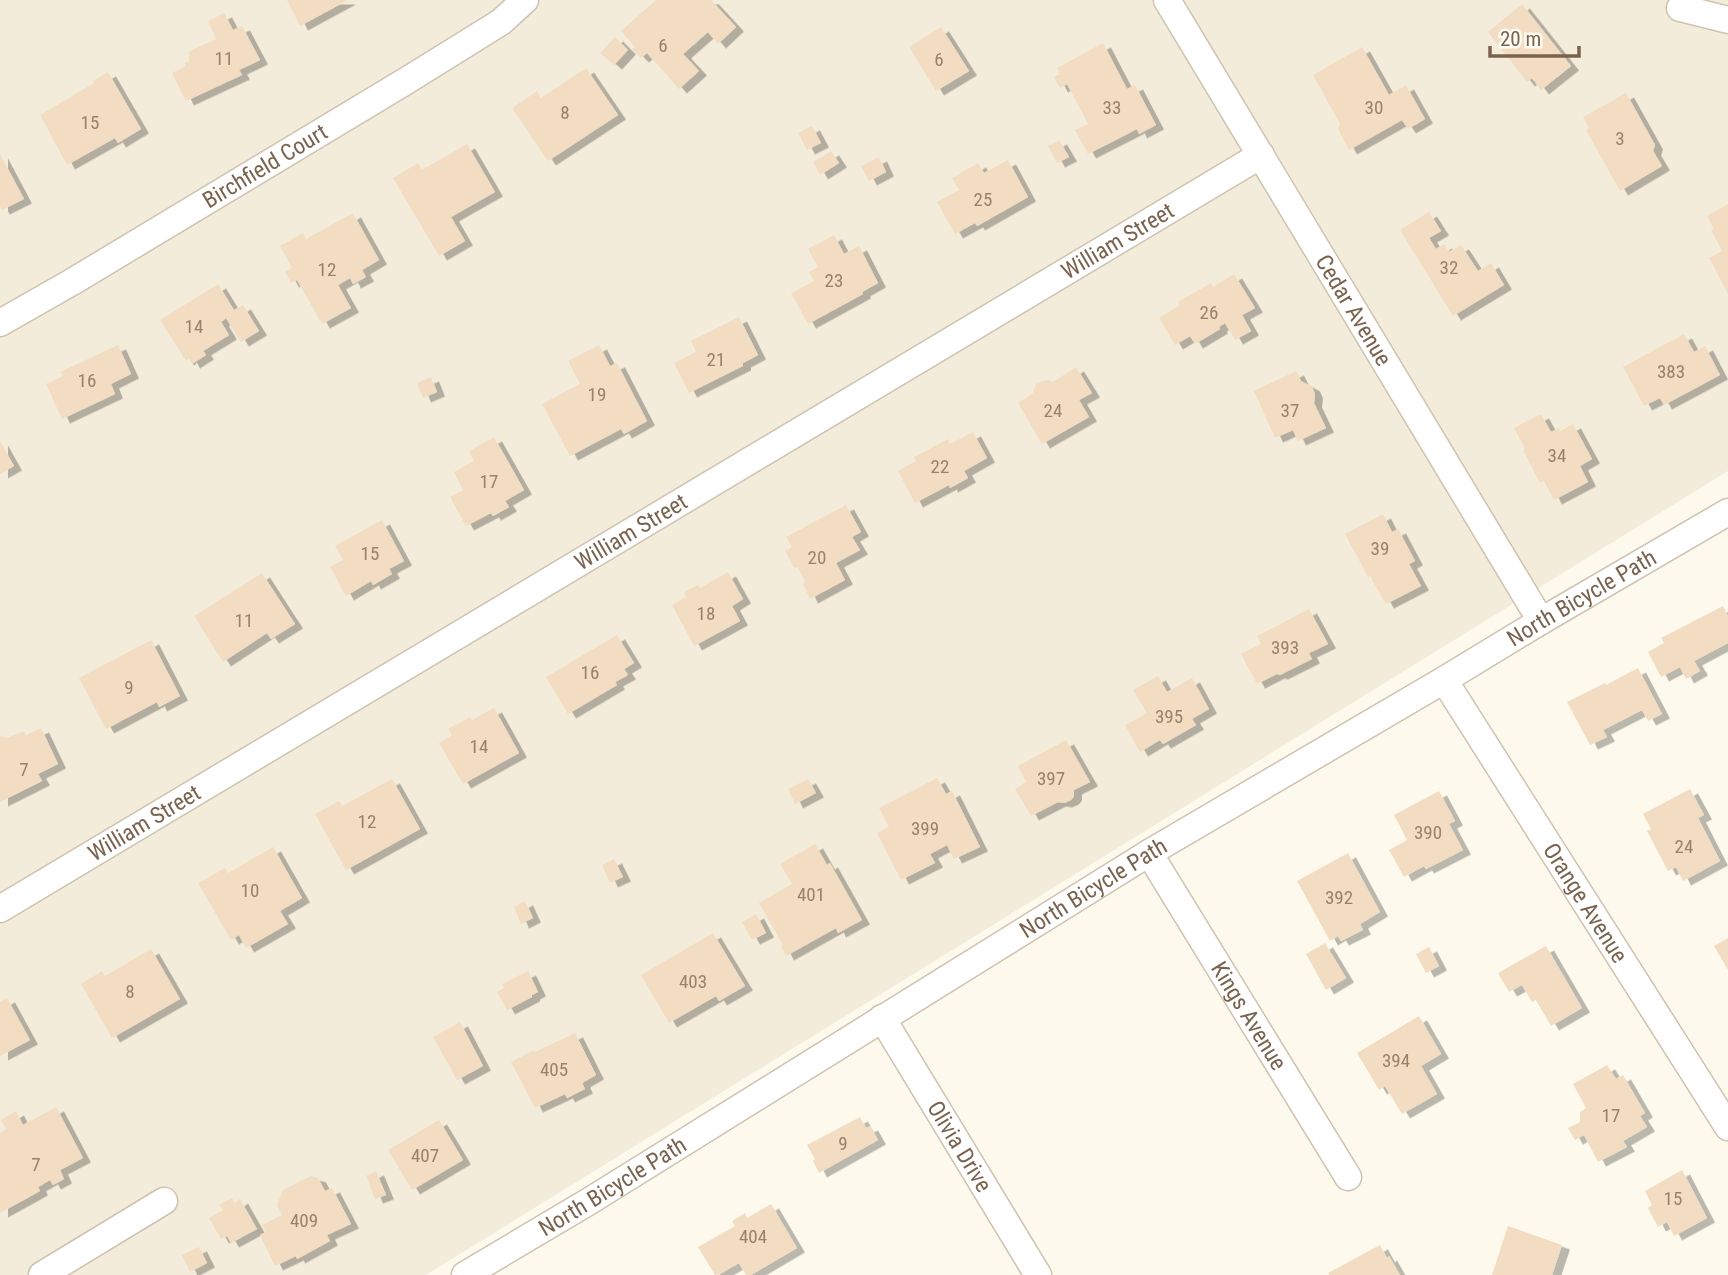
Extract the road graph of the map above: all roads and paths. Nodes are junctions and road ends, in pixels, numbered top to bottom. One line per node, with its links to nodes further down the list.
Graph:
1 (525, 0): 6 (street, Birchfield Court)
2 (1167, 0): 5 (street, Cedar Avenue)
3 (1680, 8): 4 (street)
4 (1728, 20)
5 (1261, 155): 8 (street, Cedar Avenue); 11 (street, William Street)
6 (0, 323)
7 (1725, 520): 8 (street, North Bicycle Path)
8 (1541, 621): 9 (street, North Bicycle Path)
9 (1444, 680): 10 (street, North Bicycle Path); 13 (street, Orange Avenue)
10 (1149, 853): 12 (street, North Bicycle Path); 14 (street, Kings Avenue)
11 (0, 909)
12 (882, 1018): 17 (street, North Bicycle Path); 18 (street, Olivia Drive)
13 (1728, 1127)
14 (1348, 1177)
15 (164, 1201): 16 (street)
16 (42, 1275)
17 (465, 1275)
18 (1038, 1275)

